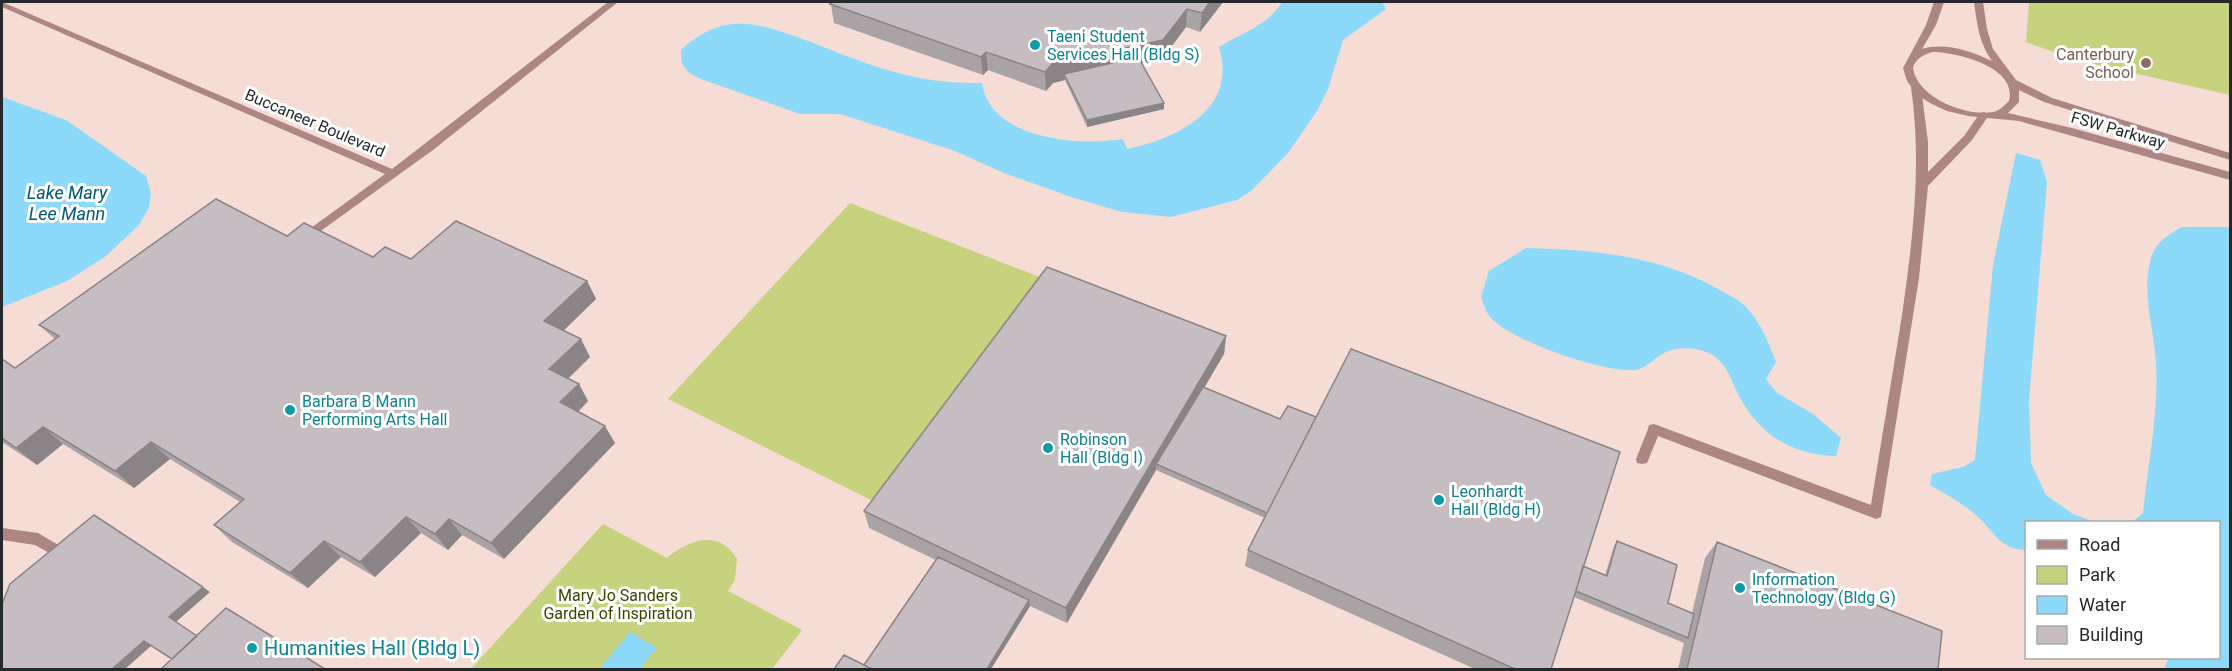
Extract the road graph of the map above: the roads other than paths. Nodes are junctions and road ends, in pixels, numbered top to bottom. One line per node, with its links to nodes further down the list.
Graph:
1 (613, 2): 12 (street, Buccaneer Boulevard)
2 (1939, 2): 5 (street)
3 (1979, 2): 6 (street, FSW Parkway)
4 (2, 4): 12 (street, Buccaneer Boulevard)
5 (1908, 65): 6 (street, FSW Parkway); 8 (street)
6 (2002, 71): 7 (street, FSW Parkway)
7 (2012, 82): 9 (street); 11 (street, FSW Parkway)
8 (1916, 87): 10 (street, FSW Parkway); 14 (street)
9 (1997, 114): 10 (street, FSW Parkway); 13 (street, FSW Parkway)
10 (1984, 115): 14 (street)
11 (2230, 157)
12 (392, 173): 15 (street)
13 (2230, 176)
14 (1924, 183): 16 (street)
15 (291, 249)
16 (1642, 459)
17 (2, 534): 18 (street)
18 (73, 569)

